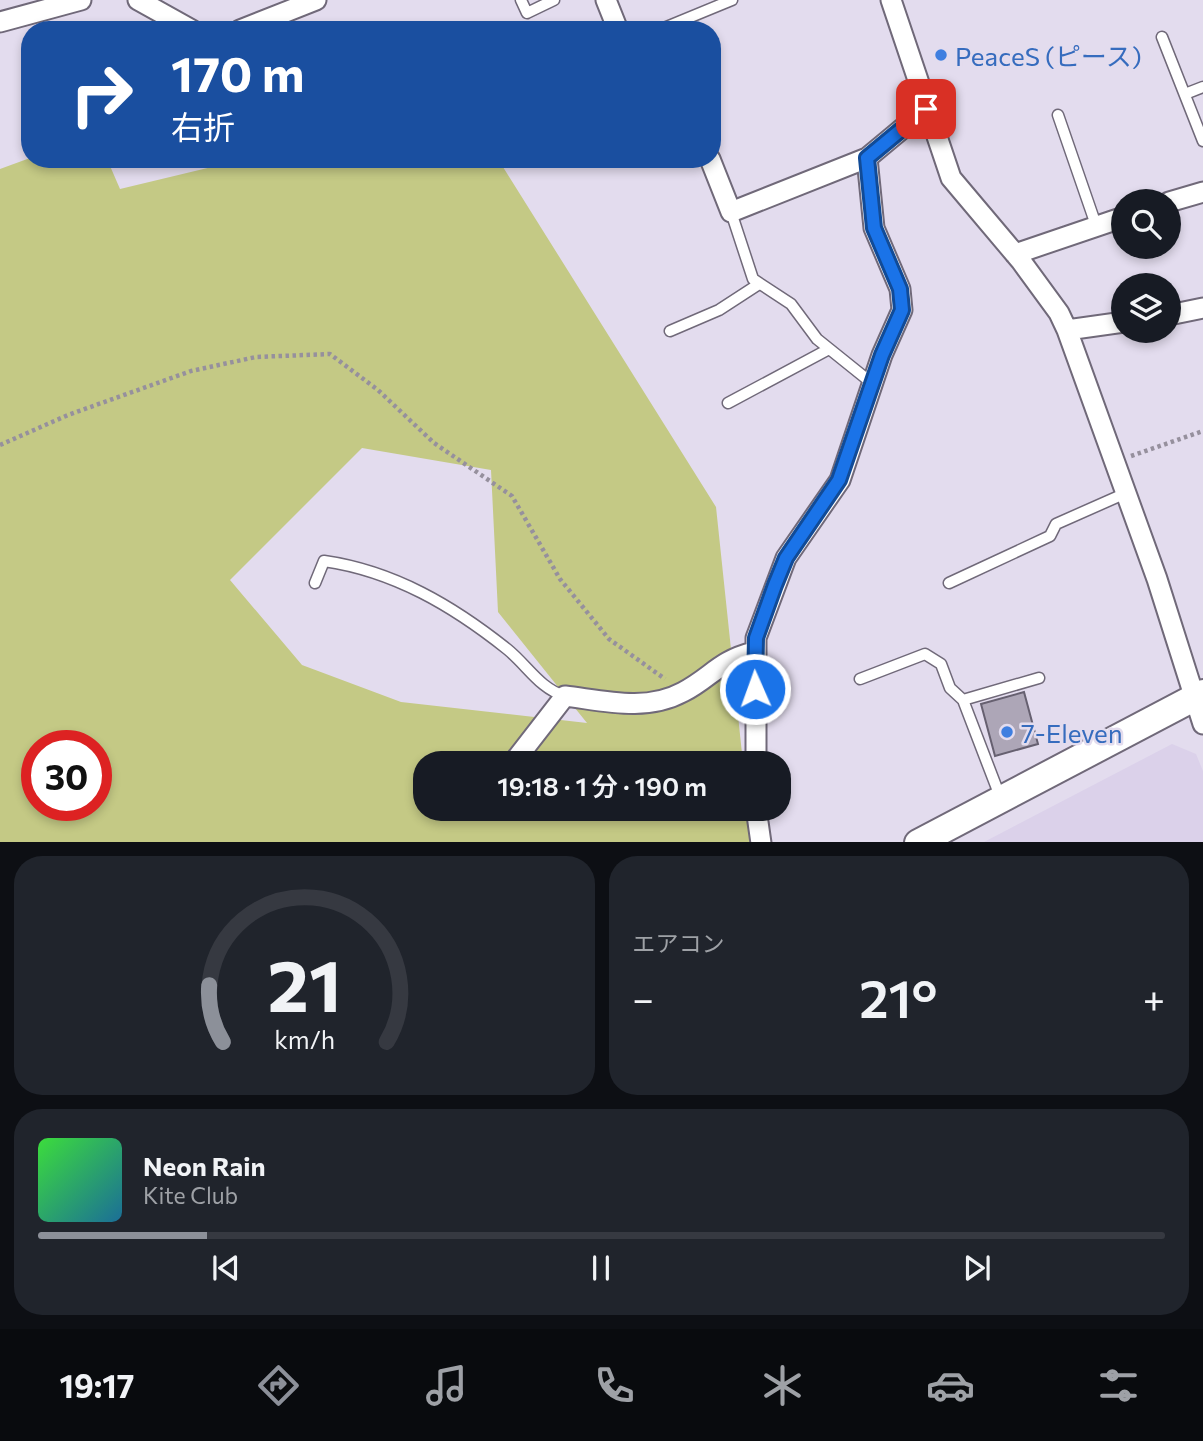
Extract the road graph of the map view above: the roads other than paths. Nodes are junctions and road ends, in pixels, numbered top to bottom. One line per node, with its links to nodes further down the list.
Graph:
1 (81, 0): 13 (street)
2 (138, 0): 9 (street)
3 (316, 0): 10 (street)
4 (521, 0): 5 (lane)
5 (554, 0)
6 (606, 0): 11 (street)
7 (732, 0): 12 (lane)
8 (891, 0): 17 (street)
9 (176, 21)
10 (263, 21)
11 (614, 21)
12 (681, 21)
13 (0, 22)
14 (1162, 37): 16 (lane)
15 (1203, 87): 16 (lane)
16 (1185, 94): 19 (lane)
17 (926, 109): 20 (street); 27 (street)
18 (1058, 115): 26 (lane)
19 (1203, 141)
20 (867, 158): 24 (street); 35 (street)
21 (714, 168): 24 (street)
22 (1203, 192): 23 (street)
23 (1181, 198)
24 (731, 212): 28 (lane)
25 (1111, 221): 26 (street)
26 (1096, 225): 27 (street)
27 (1015, 254): 32 (street)
28 (759, 284): 33 (lane); 34 (lane)
29 (1203, 308): 30 (street)
30 (1181, 313)
31 (1111, 324): 32 (street)
32 (1067, 330): 37 (street)
33 (670, 331)
34 (829, 349): 35 (lane); 36 (lane)
35 (873, 385): 40 (street)
36 (728, 403)
37 (1127, 493): 39 (lane); 44 (street)
38 (315, 583): 43 (lane)
39 (949, 583)
40 (754, 652): 43 (street); 48 (street)
41 (1039, 678): 45 (lane)
42 (860, 679): 45 (lane)
43 (565, 696): 47 (street)
44 (1199, 696): 46 (street); 49 (main road)
45 (963, 700): 49 (lane)
46 (1203, 723)
47 (522, 751)
48 (756, 751)
49 (1001, 800): 52 (main road)
50 (758, 821): 51 (street)
51 (761, 842)
52 (918, 842)

